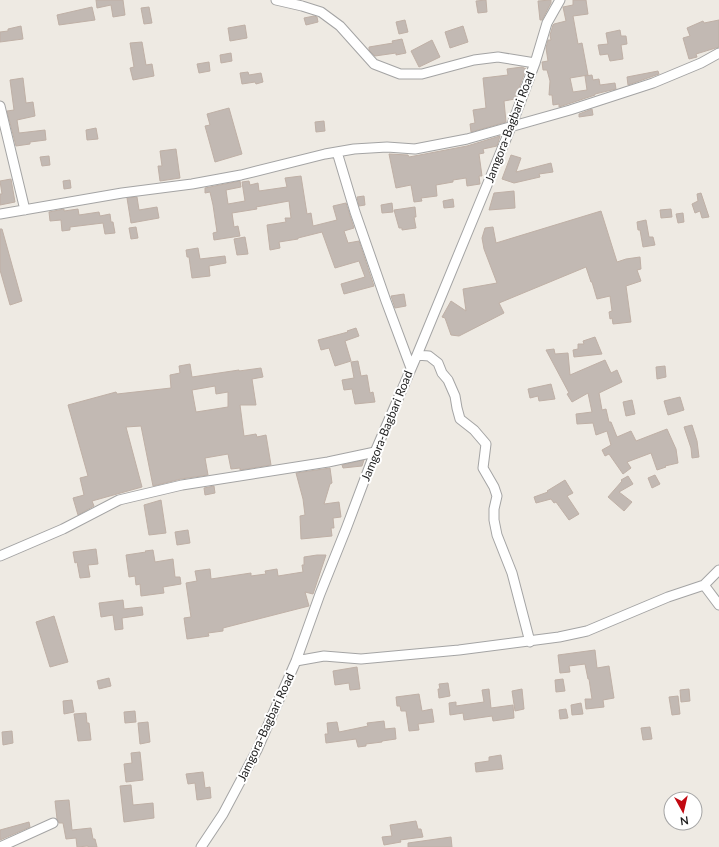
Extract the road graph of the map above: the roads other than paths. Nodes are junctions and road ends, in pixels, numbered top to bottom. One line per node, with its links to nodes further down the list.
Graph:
1 (276, 0): 3 (street)
2 (560, 0): 5 (street, Jamgora-Bagbari Road)
3 (305, 3): 5 (street)
4 (719, 53): 7 (street)
5 (535, 63): 7 (street, Jamgora-Bagbari Road)
6 (0, 106): 9 (street)
7 (511, 127): 8 (street); 11 (street, Jamgora-Bagbari Road)
8 (337, 152): 9 (street); 12 (street)
9 (25, 210): 10 (street)
10 (0, 214)
11 (417, 355): 12 (street, Jamgora-Bagbari Road); 18 (street)
12 (411, 368): 13 (street, Jamgora-Bagbari Road)
13 (375, 452): 14 (street); 19 (street, Jamgora-Bagbari Road)
14 (0, 556)
15 (719, 570): 16 (street)
16 (704, 586): 17 (street); 18 (street)
17 (719, 605)
18 (530, 642): 19 (street)
19 (296, 661): 22 (street, Jamgora-Bagbari Road)
20 (53, 824): 21 (street)
21 (0, 847)
22 (202, 847)

